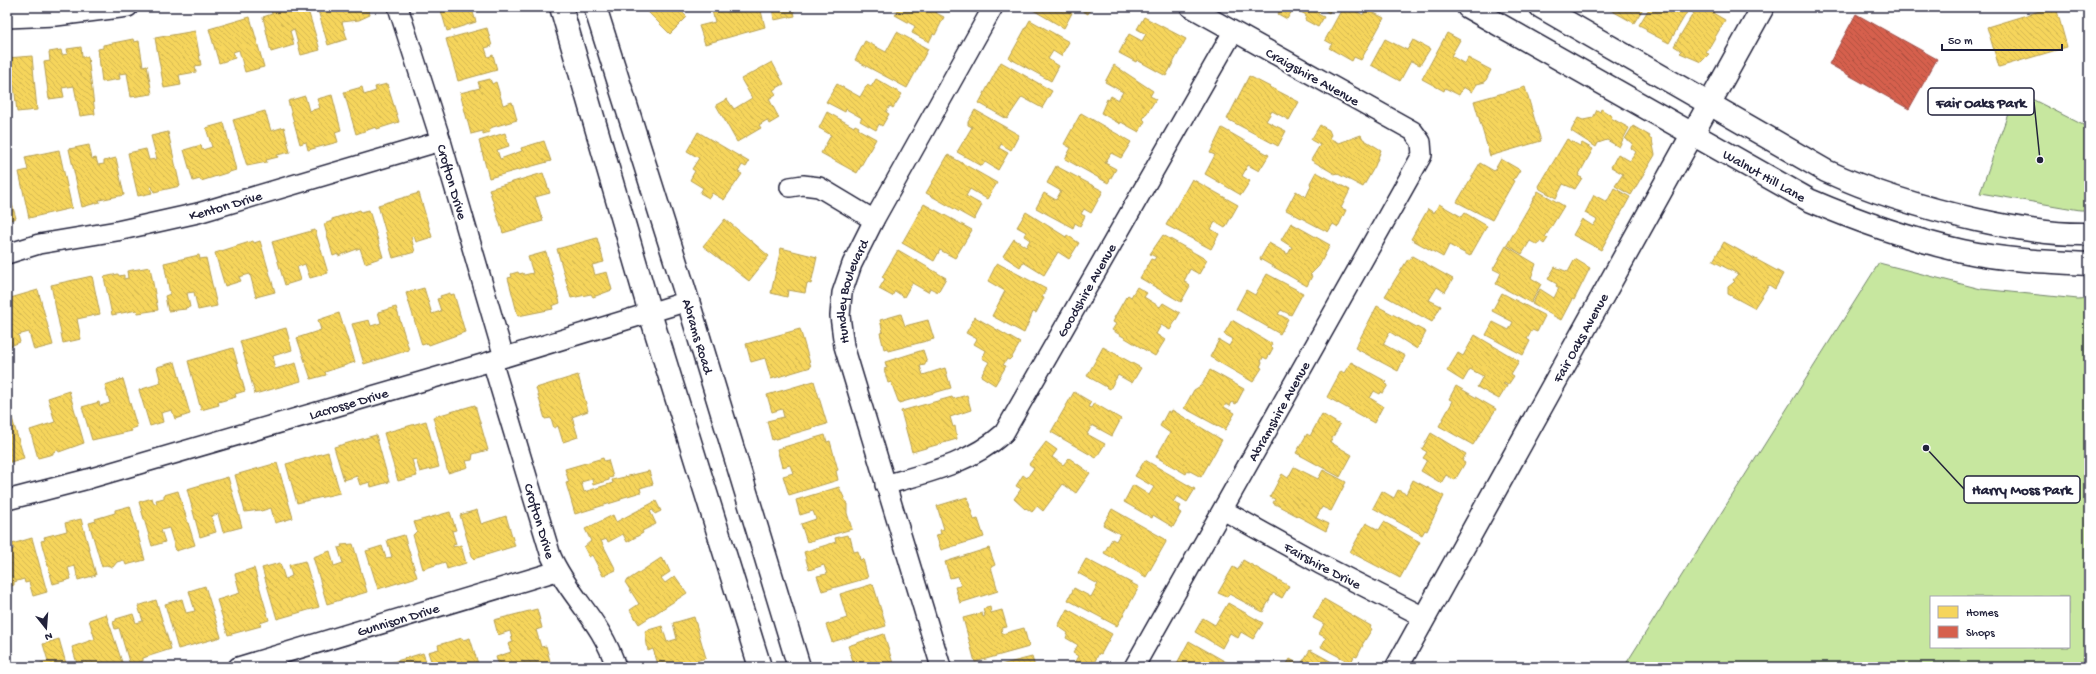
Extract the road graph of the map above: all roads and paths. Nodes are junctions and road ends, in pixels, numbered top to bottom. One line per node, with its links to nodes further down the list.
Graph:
1 (128, 7): 10 (street)
2 (398, 7): 14 (street, Crofton Drive)
3 (561, 7): 22 (main road)
4 (595, 7): 21 (main road, Abrams Road)
5 (993, 7): 17 (street, Hundley Boulevard)
6 (1190, 7): 11 (street, Craigshire Avenue)
7 (1468, 7): 13 (main road, Walnut Hill Lane)
8 (1541, 7): 12 (main road)
9 (1763, 7): 12 (main road, Fair Oaks Avenue)
10 (7, 18)
11 (1233, 32): 15 (street, Craigshire Avenue); 24 (street, Goodshire Avenue)
12 (1709, 103): 13 (main road, Fair Oaks Avenue); 18 (main road)
13 (1694, 133): 20 (main road, Walnut Hill Lane); 28 (main road, Fair Oaks Avenue)
14 (441, 141): 19 (street, Kenton Drive); 23 (street, Crofton Drive)
15 (1422, 155): 26 (street, Abramshire Avenue)
16 (790, 188): 17 (street)
17 (874, 220): 24 (street, Hundley Boulevard)
18 (2089, 234)
19 (7, 254)
20 (2089, 264)
21 (688, 301): 22 (street, Lacrosse Drive); 32 (main road, Abrams Road)
22 (650, 313): 23 (street, Lacrosse Drive); 31 (main road)
23 (498, 359): 25 (street, Lacrosse Drive); 27 (street, Crofton Drive)
24 (885, 485): 33 (street, Hundley Boulevard)
25 (7, 500)
26 (1223, 510): 28 (street, Fairshire Drive); 34 (street, Abramshire Avenue)
27 (557, 571): 29 (street, Gunnison Drive); 30 (street, Crofton Drive)
28 (1424, 617): 35 (main road, Fair Oaks Avenue)
29 (242, 666)
30 (616, 667)
31 (760, 667)
32 (799, 667)
33 (941, 667)
34 (1134, 667)
35 (1397, 667)

